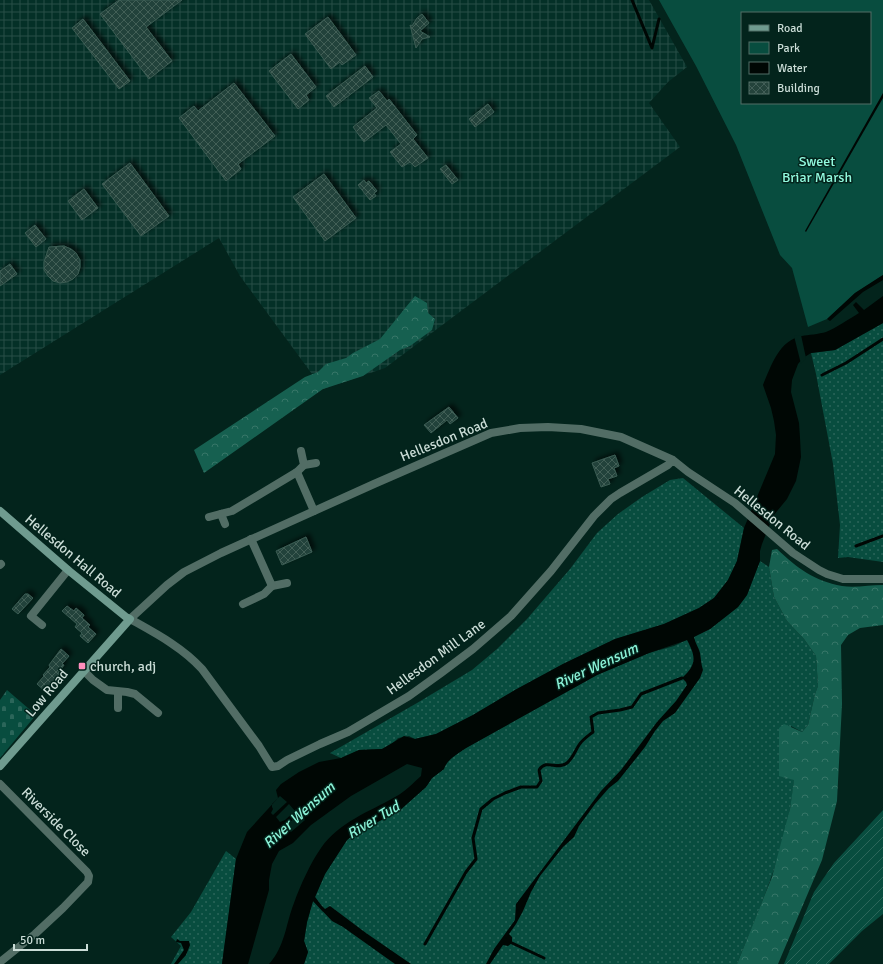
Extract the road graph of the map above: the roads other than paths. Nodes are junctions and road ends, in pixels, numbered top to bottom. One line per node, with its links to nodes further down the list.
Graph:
1 (301, 451): 4 (street)
2 (673, 460): 6 (street, Hellesdon Road); 13 (street, Hellesdon Road); 17 (street, Hellesdon Mill Lane)
3 (316, 464): 4 (street)
4 (304, 465): 5 (street)
5 (297, 472): 6 (street); 8 (street)
6 (314, 510): 11 (street, Hellesdon Road)
7 (0, 511): 12 (street, Hellesdon Hall Road)
8 (221, 514): 9 (street); 10 (street)
9 (209, 517)
10 (225, 524)
11 (251, 539): 15 (street); 17 (street, Hellesdon Road)
12 (68, 570): 17 (street, Hellesdon Hall Road); 18 (street)
13 (883, 579)
14 (287, 583): 15 (street)
15 (272, 586): 16 (street)
16 (243, 604)
17 (130, 619): 19 (street, Low Road)
18 (42, 625)
19 (83, 670): 20 (street); 23 (street, Low Road)
20 (118, 692): 21 (street); 22 (street)
21 (118, 708)
22 (158, 713)
23 (0, 766)
24 (0, 784): 25 (street, Riverside Close)
25 (0, 962)

